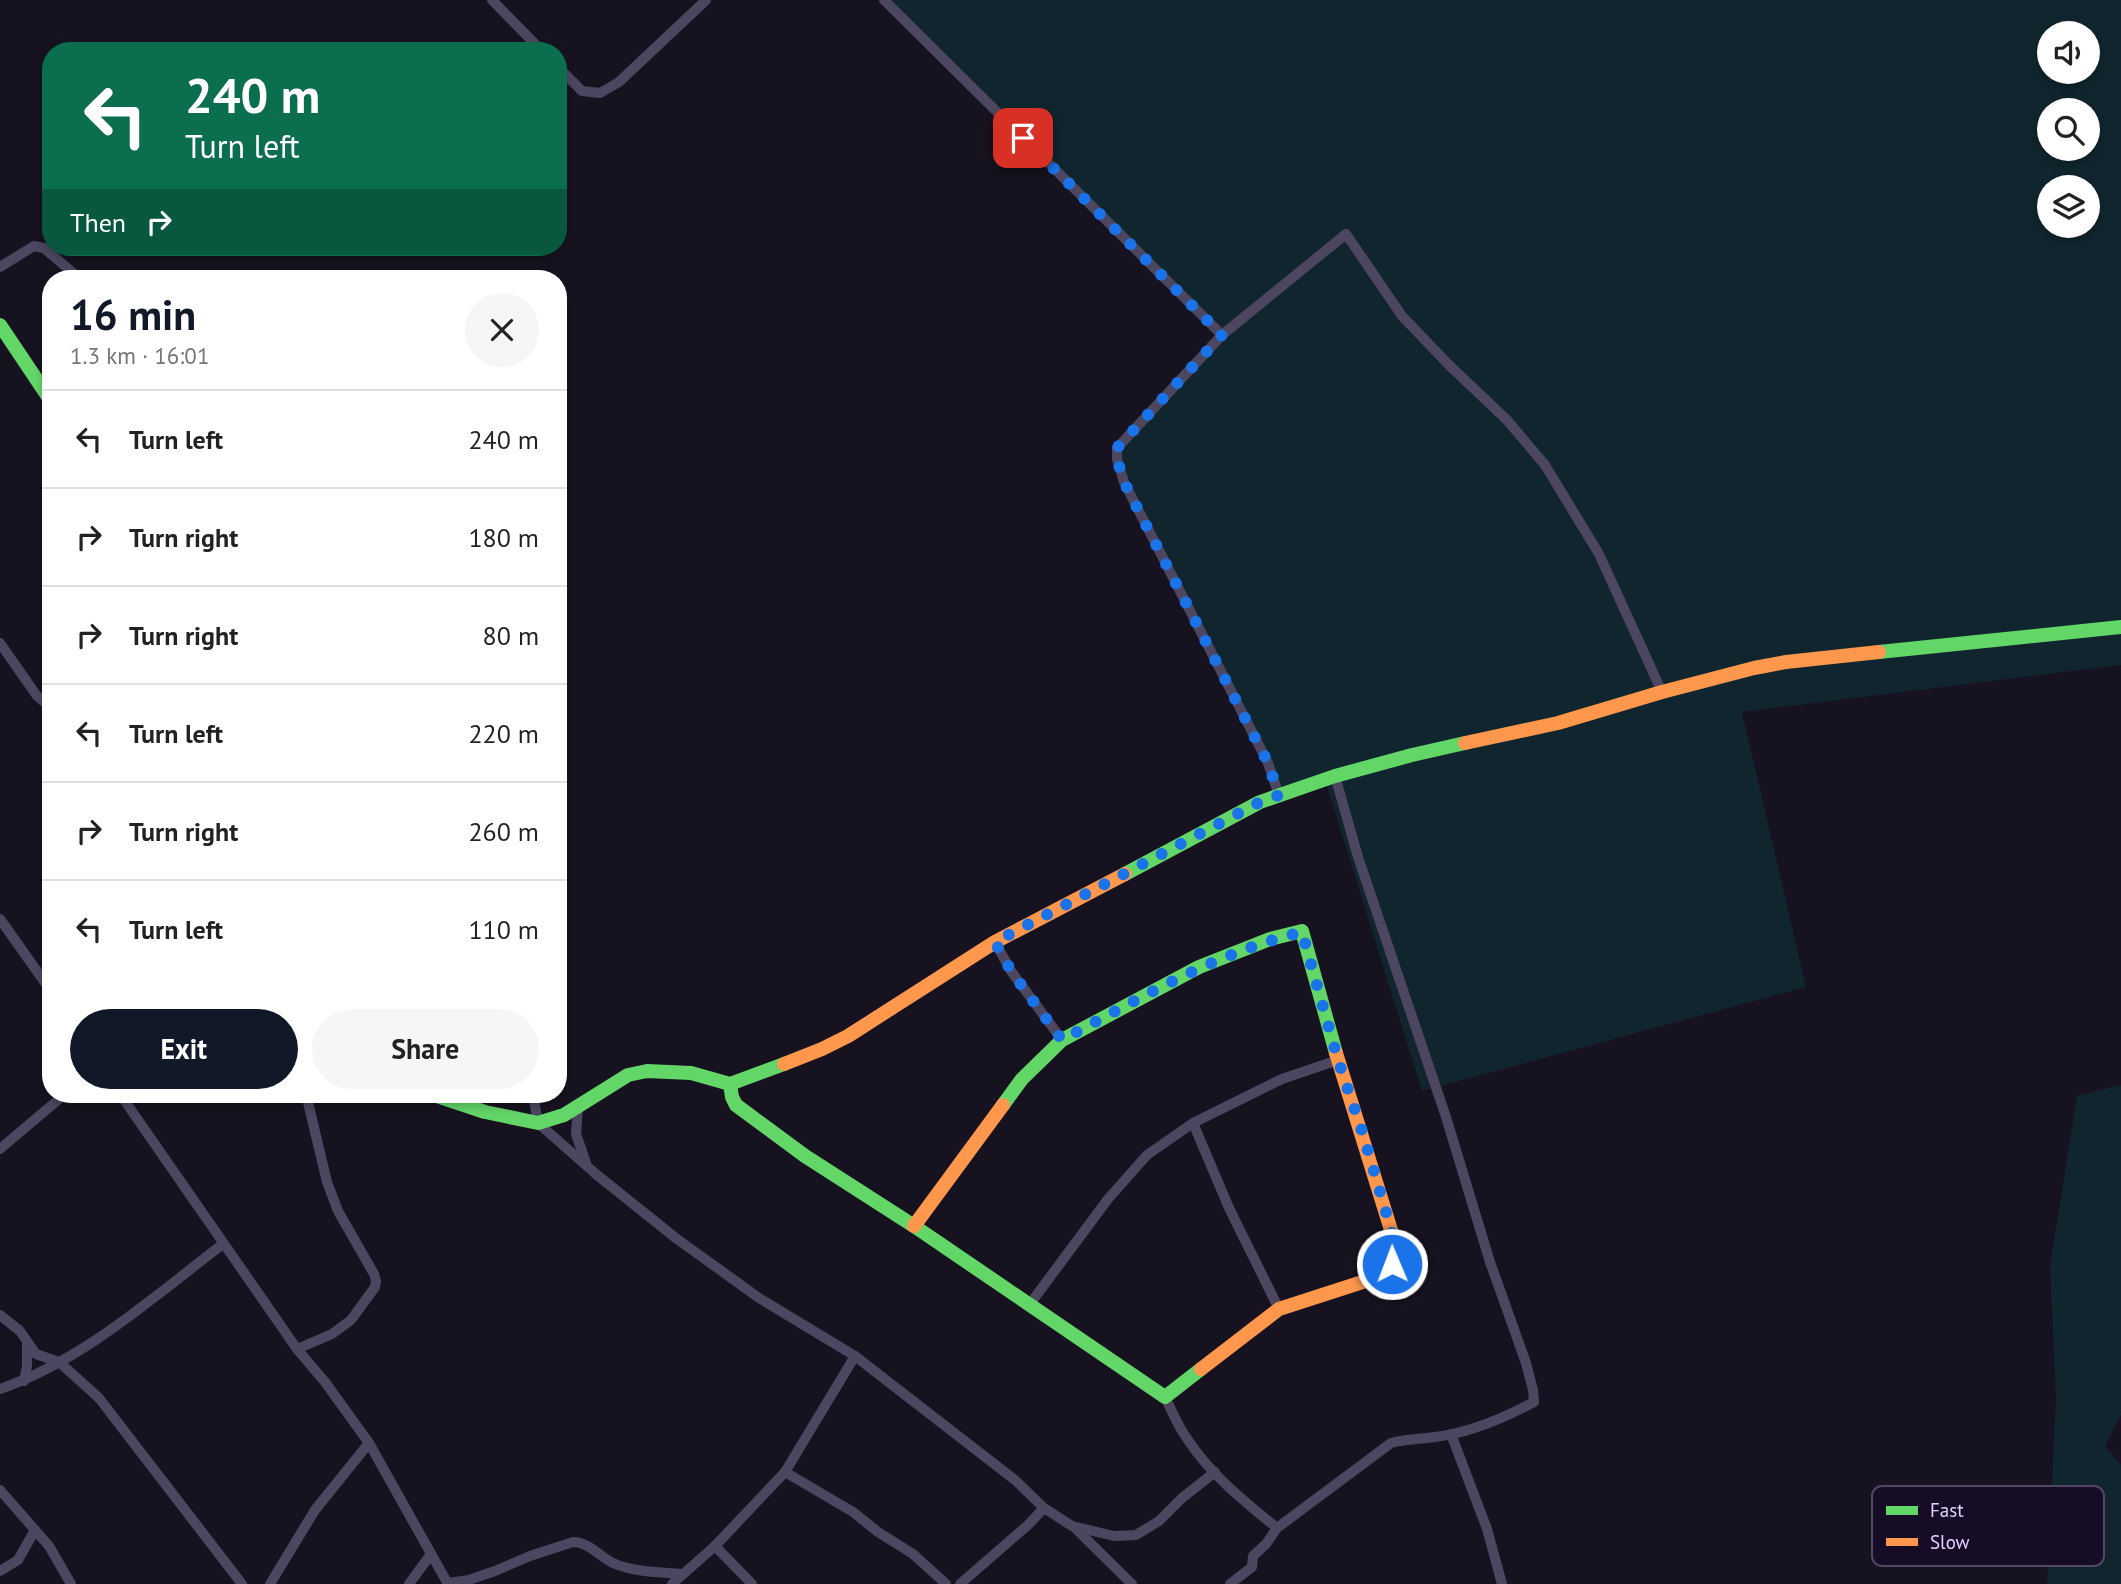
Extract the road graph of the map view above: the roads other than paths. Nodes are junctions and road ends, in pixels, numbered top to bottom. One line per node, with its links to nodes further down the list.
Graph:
1 (492, 0): 4 (street)
2 (706, 0): 5 (street)
3 (884, 0): 11 (street)
4 (533, 42)
5 (567, 77)
6 (42, 248): 8 (street)
7 (53, 256): 9 (street)
8 (0, 267)
9 (70, 270)
10 (0, 325): 12 (street)
11 (1222, 335): 15 (street); 18 (street)
12 (42, 388)
13 (2121, 627): 15 (street)
14 (0, 643): 16 (street)
15 (1662, 692): 17 (street)
16 (42, 700)
17 (1335, 776): 18 (street); 47 (street)
18 (1279, 795): 20 (street)
19 (0, 919): 21 (street)
20 (995, 942): 22 (street); 24 (street)
21 (42, 978)
22 (1062, 1040): 23 (street); 35 (street)
23 (1338, 1060): 31 (street); 38 (street)
24 (730, 1083): 30 (street); 35 (street)
25 (54, 1103): 33 (street)
26 (126, 1103): 36 (street)
27 (308, 1103): 41 (street)
28 (454, 1103): 32 (street)
29 (534, 1103): 32 (street)
30 (578, 1106): 32 (street); 34 (street)
31 (1193, 1123): 37 (street); 38 (street)
32 (538, 1124): 34 (street)
33 (0, 1149)
34 (588, 1166): 42 (street)
35 (914, 1226): 37 (street)
36 (223, 1244): 41 (street); 43 (street)
37 (1030, 1304): 46 (street)
38 (1279, 1309): 46 (street)
39 (0, 1315): 40 (street)
40 (27, 1342): 43 (street); 44 (street)
41 (297, 1349): 48 (street)
42 (855, 1356): 49 (street); 52 (street)
43 (59, 1362): 44 (street); 62 (street)
44 (24, 1381): 45 (street)
45 (0, 1389)
46 (1165, 1397): 50 (street)
47 (1451, 1434): 54 (street); 71 (street)
48 (369, 1443): 57 (street); 63 (street)
49 (785, 1472): 56 (street); 67 (street)
50 (1215, 1472): 53 (street); 54 (street)
51 (0, 1490): 55 (street)
52 (1044, 1508): 53 (street); 68 (street)
53 (1072, 1525): 69 (street)
54 (1277, 1528): 70 (street)
55 (35, 1530): 58 (street); 61 (street)
56 (715, 1546): 59 (street); 66 (street)
57 (431, 1554): 60 (street); 64 (street)
58 (0, 1571)
59 (681, 1574): 60 (street); 65 (street)
60 (448, 1583)
61 (71, 1584)
62 (242, 1584)
63 (270, 1584)
64 (409, 1584)
65 (671, 1584)
66 (752, 1584)
67 (946, 1584)
68 (960, 1584)
69 (1132, 1584)
70 (1230, 1584)
71 (1502, 1584)

